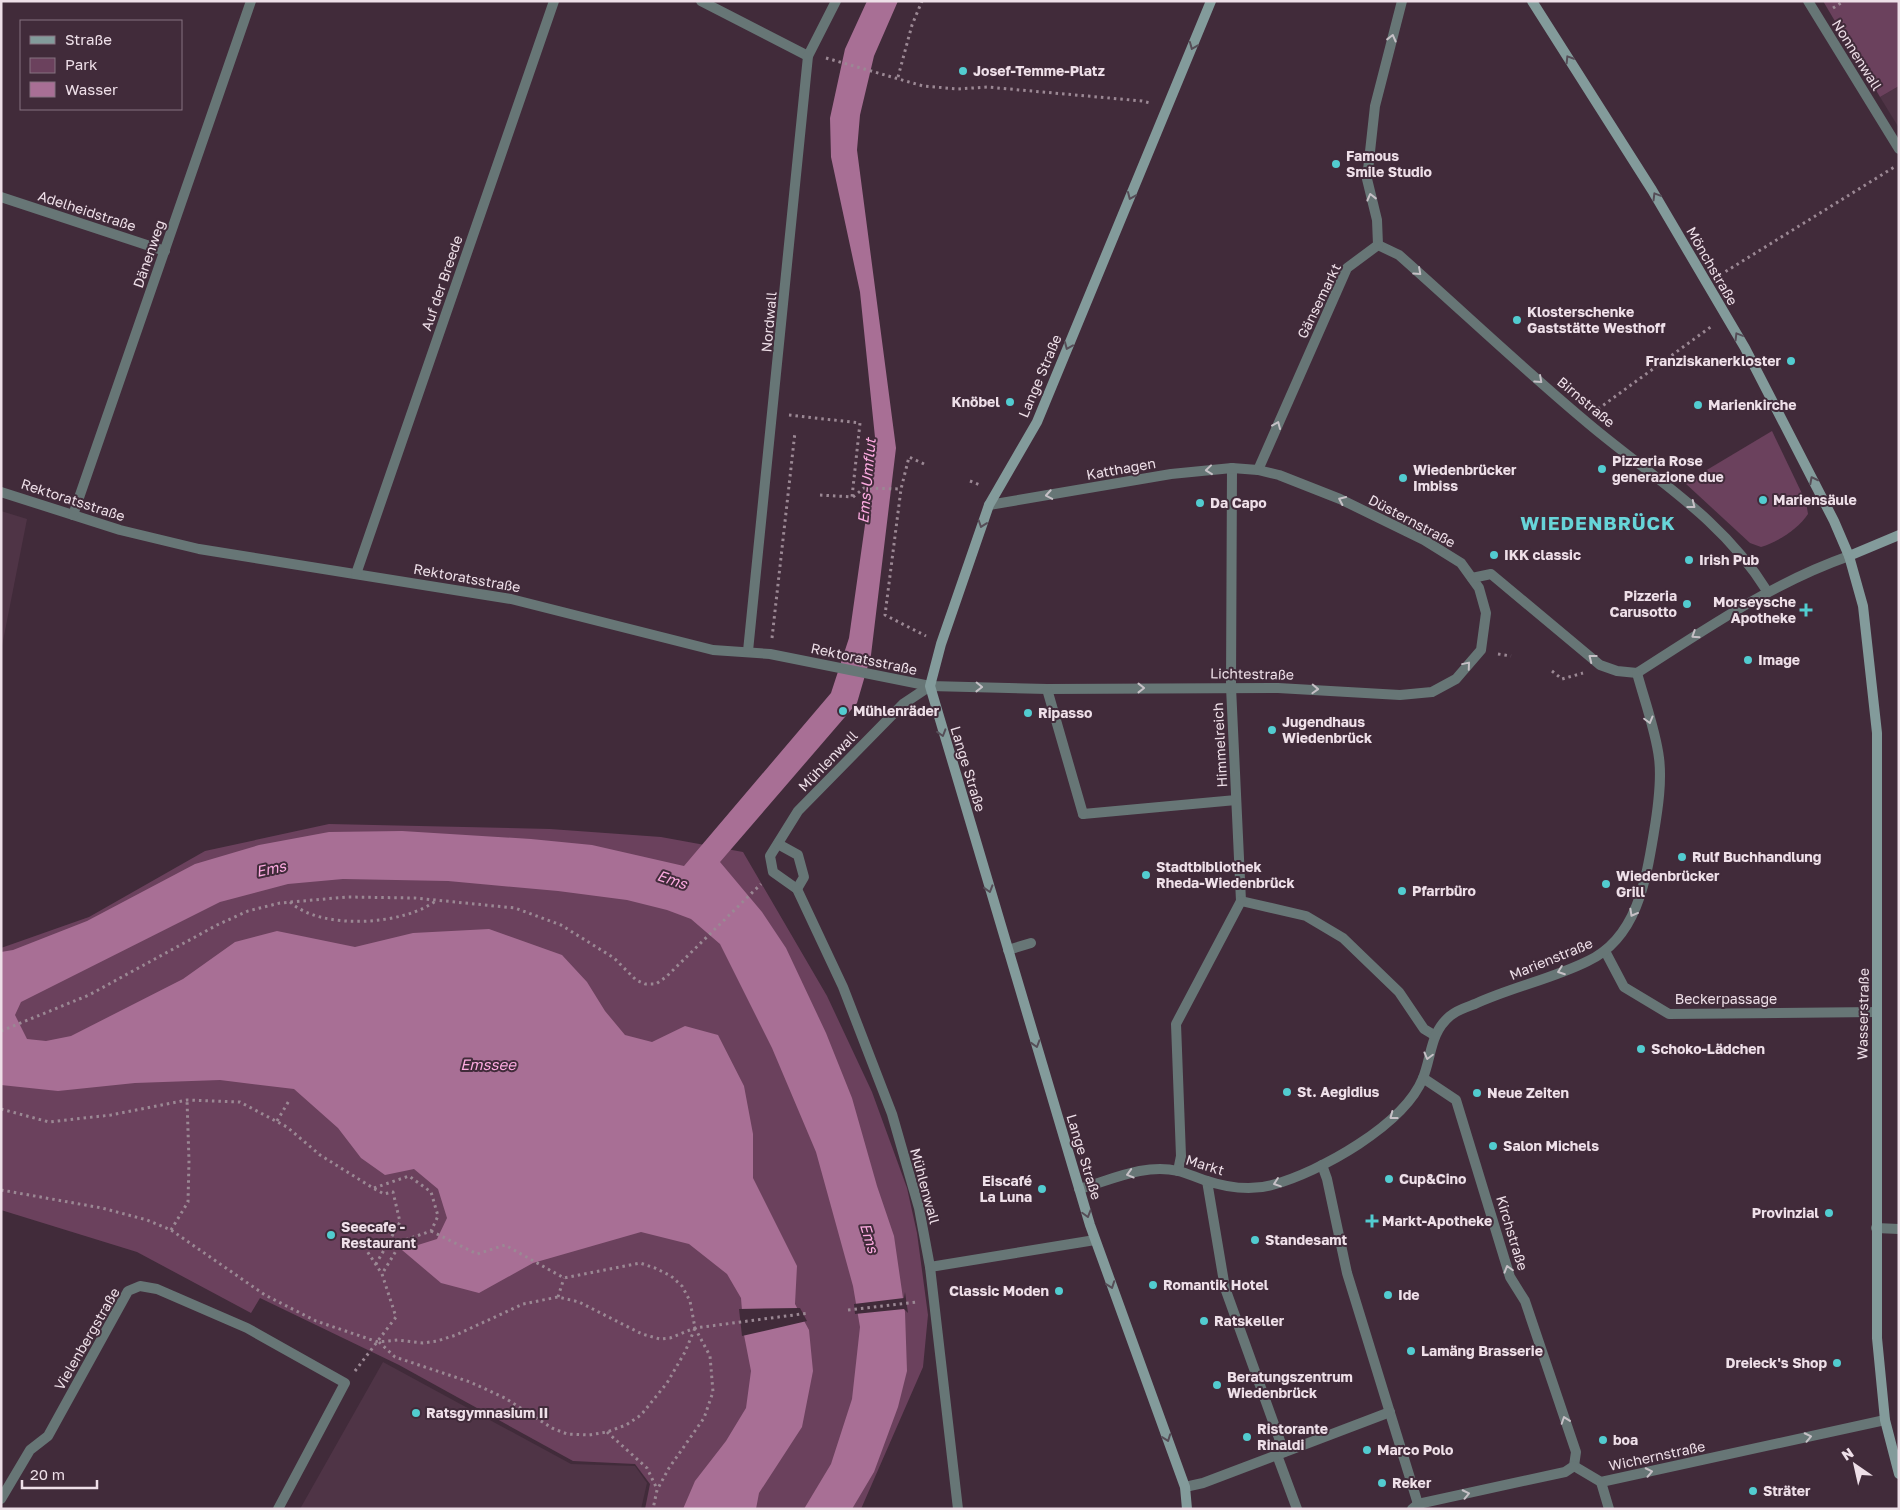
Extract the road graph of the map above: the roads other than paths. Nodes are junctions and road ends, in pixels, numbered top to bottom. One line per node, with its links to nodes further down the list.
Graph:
1 (251, 1): 13 (street, Dänenweg)
2 (554, 1): 21 (street, Auf der Breede)
3 (701, 1): 9 (street)
4 (836, 1): 9 (street, Nordwall)
5 (1211, 1): 17 (street, Lange Straße, one-way to 17)
6 (1402, 1): 12 (street, one-way to 6)
7 (1532, 1): 20 (street, Mönchstraße, one-way to 7)
8 (1808, 1): 10 (street, Nonnenwall)
9 (808, 56): 24 (street, Nordwall)
10 (1899, 150)
11 (1, 197): 13 (street, Adelheidstraße)
12 (1378, 245): 15 (street, Gänsemarkt, one-way to 12); 23 (street, Birnstraße, one-way to 23)
13 (165, 251): 18 (street, Dänenweg)
14 (1232, 468): 15 (street, Katthagen); 17 (street, Katthagen, one-way to 17); 27 (street, Himmelreich)
15 (1258, 470): 22 (street, Düsternstraße, one-way to 15)
16 (1, 492): 18 (street, Rektoratsstraße)
17 (989, 505): 26 (street, Lange Straße, one-way to 26)
18 (73, 515): 21 (street, Rektoratsstraße)
19 (1899, 534): 20 (street)
20 (1849, 556): 23 (street); 36 (street, Wasserstraße)
21 (356, 574): 24 (street, Rektoratsstraße)
22 (1472, 578): 25 (street, one-way to 22); 27 (street, Lichtestraße, one-way to 22)
23 (1766, 591): 25 (street, one-way to 25)
24 (748, 651): 26 (street, Rektoratsstraße)
25 (1637, 673): 35 (street, Marienstraße, one-way to 35)
26 (930, 686): 28 (street, Lichtestraße, one-way to 28); 30 (street, Mühlenwall); 34 (street, Lange Straße, one-way to 34)
27 (1231, 687): 28 (street, Lichtestraße, one-way to 27); 29 (street, Himmelreich)
28 (1047, 689): 29 (street)
29 (1236, 800): 32 (street, Himmelreich)
30 (778, 844): 31 (street); 31 (street, Mühlenwall)
31 (797, 889): 46 (street, Mühlenwall)
32 (1241, 901): 37 (street); 40 (street)
33 (1031, 943): 34 (street)
34 (1008, 950): 42 (street, Lange Straße, one-way to 42)
35 (1605, 951): 36 (street, Beckerpassage); 37 (street, Marienstraße, one-way to 37)
36 (1877, 1012): 43 (street, Wasserstraße)
37 (1434, 1035): 38 (street, Marienstraße, one-way to 38)
38 (1423, 1078): 39 (street, Marienstraße, one-way to 39); 50 (street, Kirchstraße, one-way to 38)
39 (1322, 1165): 41 (street, Markt, one-way to 41); 47 (street)
40 (1178, 1171): 41 (street, Markt); 42 (street, Markt, one-way to 42)
41 (1207, 1181): 49 (street)
42 (1079, 1189): 45 (street, Lange Straße, one-way to 45)
43 (1876, 1228): 44 (street); 48 (street, Wasserstraße)
44 (1899, 1229)
45 (1095, 1240): 46 (street); 53 (street, Lange Straße, one-way to 53)
46 (930, 1267): 57 (street, Mühlenwall)
47 (1390, 1412): 49 (street); 55 (street)
48 (1885, 1420): 51 (street, Wasserstraße); 52 (street, Wichernstraße, one-way to 48)
49 (1280, 1454): 53 (street); 59 (street)
50 (1574, 1466): 52 (street, Wichernstraße); 55 (street, one-way to 50)
51 (1899, 1474)
52 (1601, 1482): 60 (street)
53 (1185, 1487): 58 (street, Lange Straße)
54 (1, 1499): 56 (street, Vielenbergstraße)
55 (1415, 1506)
56 (278, 1509)
57 (958, 1509)
58 (1187, 1509)
59 (1297, 1509)
60 (1609, 1509)

